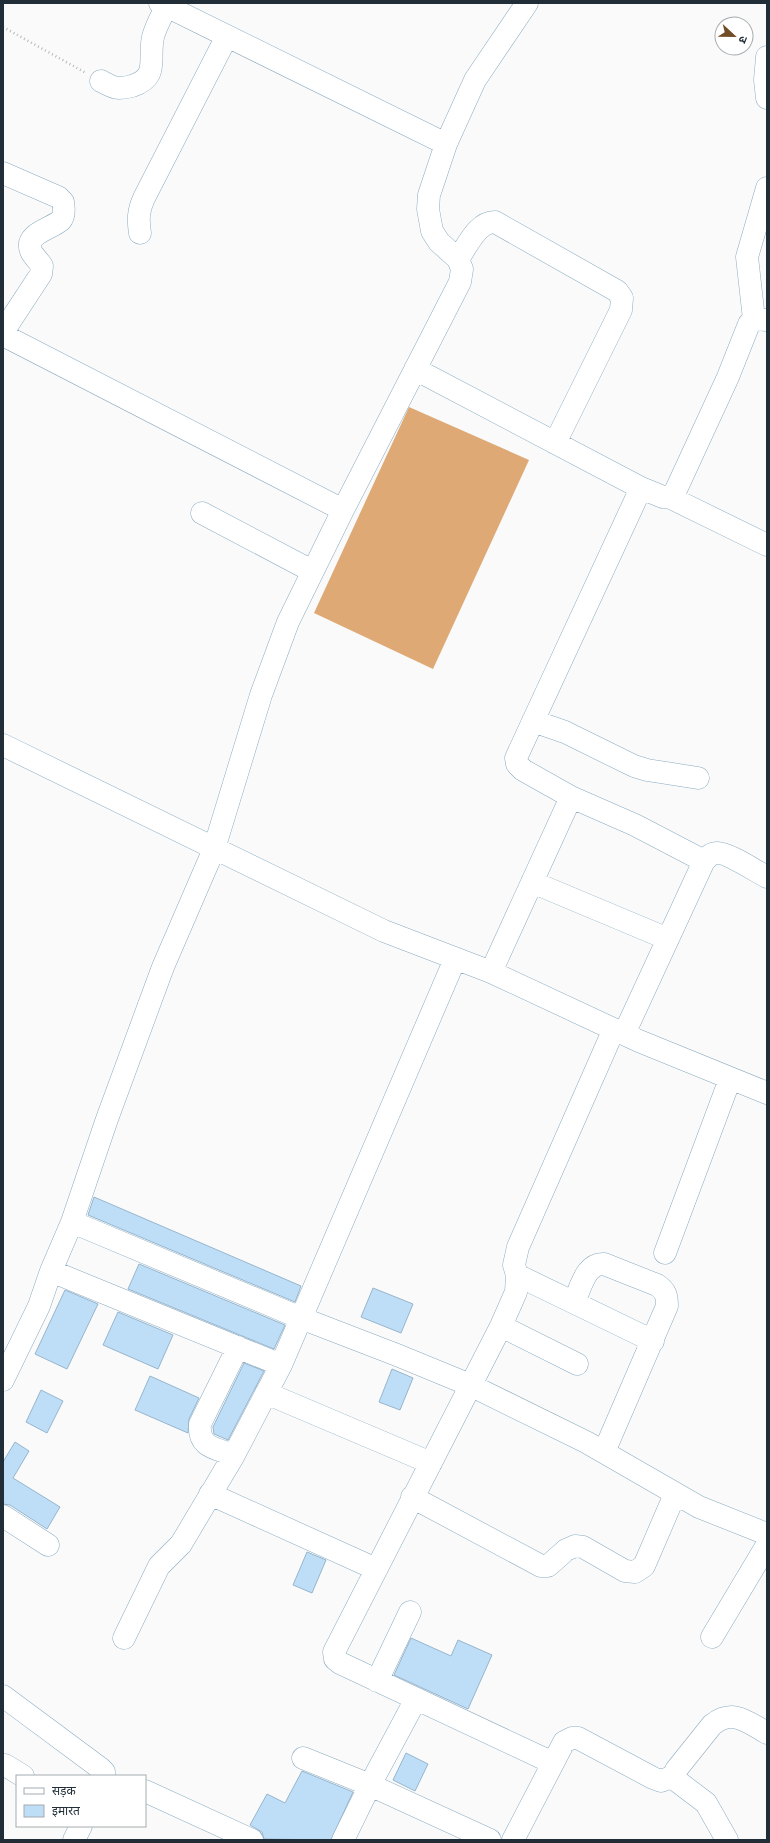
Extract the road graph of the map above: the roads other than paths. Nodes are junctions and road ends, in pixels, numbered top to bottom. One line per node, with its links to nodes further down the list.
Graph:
1 (526, 3): 7 (street)
2 (165, 4): 3 (street); 5 (street)
3 (227, 36): 7 (street); 10 (street)
4 (767, 57): 6 (street)
5 (101, 80)
6 (767, 98)
7 (446, 144): 11 (street)
8 (3, 173): 13 (street)
9 (767, 188): 12 (street)
10 (140, 233)
11 (458, 259): 14 (street); 15 (street)
12 (760, 320): 17 (street)
13 (3, 333): 18 (street)
14 (415, 369): 15 (street); 18 (street)
15 (555, 443): 16 (street)
16 (641, 488): 17 (street); 22 (street)
17 (669, 497): 20 (street)
18 (343, 510): 21 (street)
19 (202, 513): 21 (street)
20 (767, 545)
21 (312, 571): 26 (street)
22 (533, 721): 24 (street); 25 (street)
23 (3, 745): 26 (street)
24 (698, 778)
25 (571, 796): 27 (street); 29 (street)
26 (214, 849): 31 (street); 36 (street)
27 (704, 861): 28 (street); 30 (street)
28 (767, 877)
29 (532, 882): 30 (street); 32 (street)
30 (668, 939): 33 (street)
31 (455, 959): 32 (street); 41 (street)
32 (492, 972): 33 (street)
33 (619, 1032): 34 (street); 39 (street)
34 (730, 1079): 35 (street); 37 (street)
35 (767, 1093)
36 (72, 1222): 38 (street); 41 (street)
37 (665, 1253)
38 (51, 1271): 44 (street); 47 (street)
39 (516, 1275): 40 (street); 42 (street)
40 (574, 1302): 43 (street); 43 (street)
41 (301, 1318): 46 (street); 48 (street)
42 (501, 1326): 45 (street); 48 (street)
43 (653, 1341): 50 (street)
44 (238, 1348): 46 (street); 51 (street)
45 (577, 1364)
46 (281, 1365): 49 (street)
47 (3, 1380)
48 (470, 1385): 50 (street); 52 (street)
49 (266, 1393): 51 (street); 52 (street)
50 (604, 1452): 54 (street)
51 (234, 1455): 53 (street)
52 (431, 1462): 55 (street)
53 (210, 1494): 60 (street); 63 (street)
54 (675, 1494): 55 (street); 57 (street)
55 (412, 1496): 60 (street)
56 (3, 1516): 58 (street)
57 (767, 1534)
58 (48, 1545)
59 (767, 1545): 62 (street)
60 (376, 1569): 64 (street)
61 (410, 1612): 64 (street)
62 (712, 1637)
63 (124, 1638)
64 (377, 1681): 66 (street)
65 (3, 1696): 72 (street)
66 (416, 1700): 69 (street); 74 (street)
67 (767, 1733): 73 (street)
68 (303, 1758): 74 (street)
69 (553, 1763): 73 (street); 81 (street)
70 (5, 1765): 71 (street)
71 (21, 1775)
72 (107, 1775)
73 (674, 1776): 82 (street)
74 (370, 1785): 79 (street); 80 (street)
75 (146, 1791): 78 (street)
76 (80, 1827): 77 (street)
77 (74, 1840)
78 (252, 1840)
79 (344, 1840)
80 (490, 1840)
81 (513, 1840)
82 (727, 1840)

